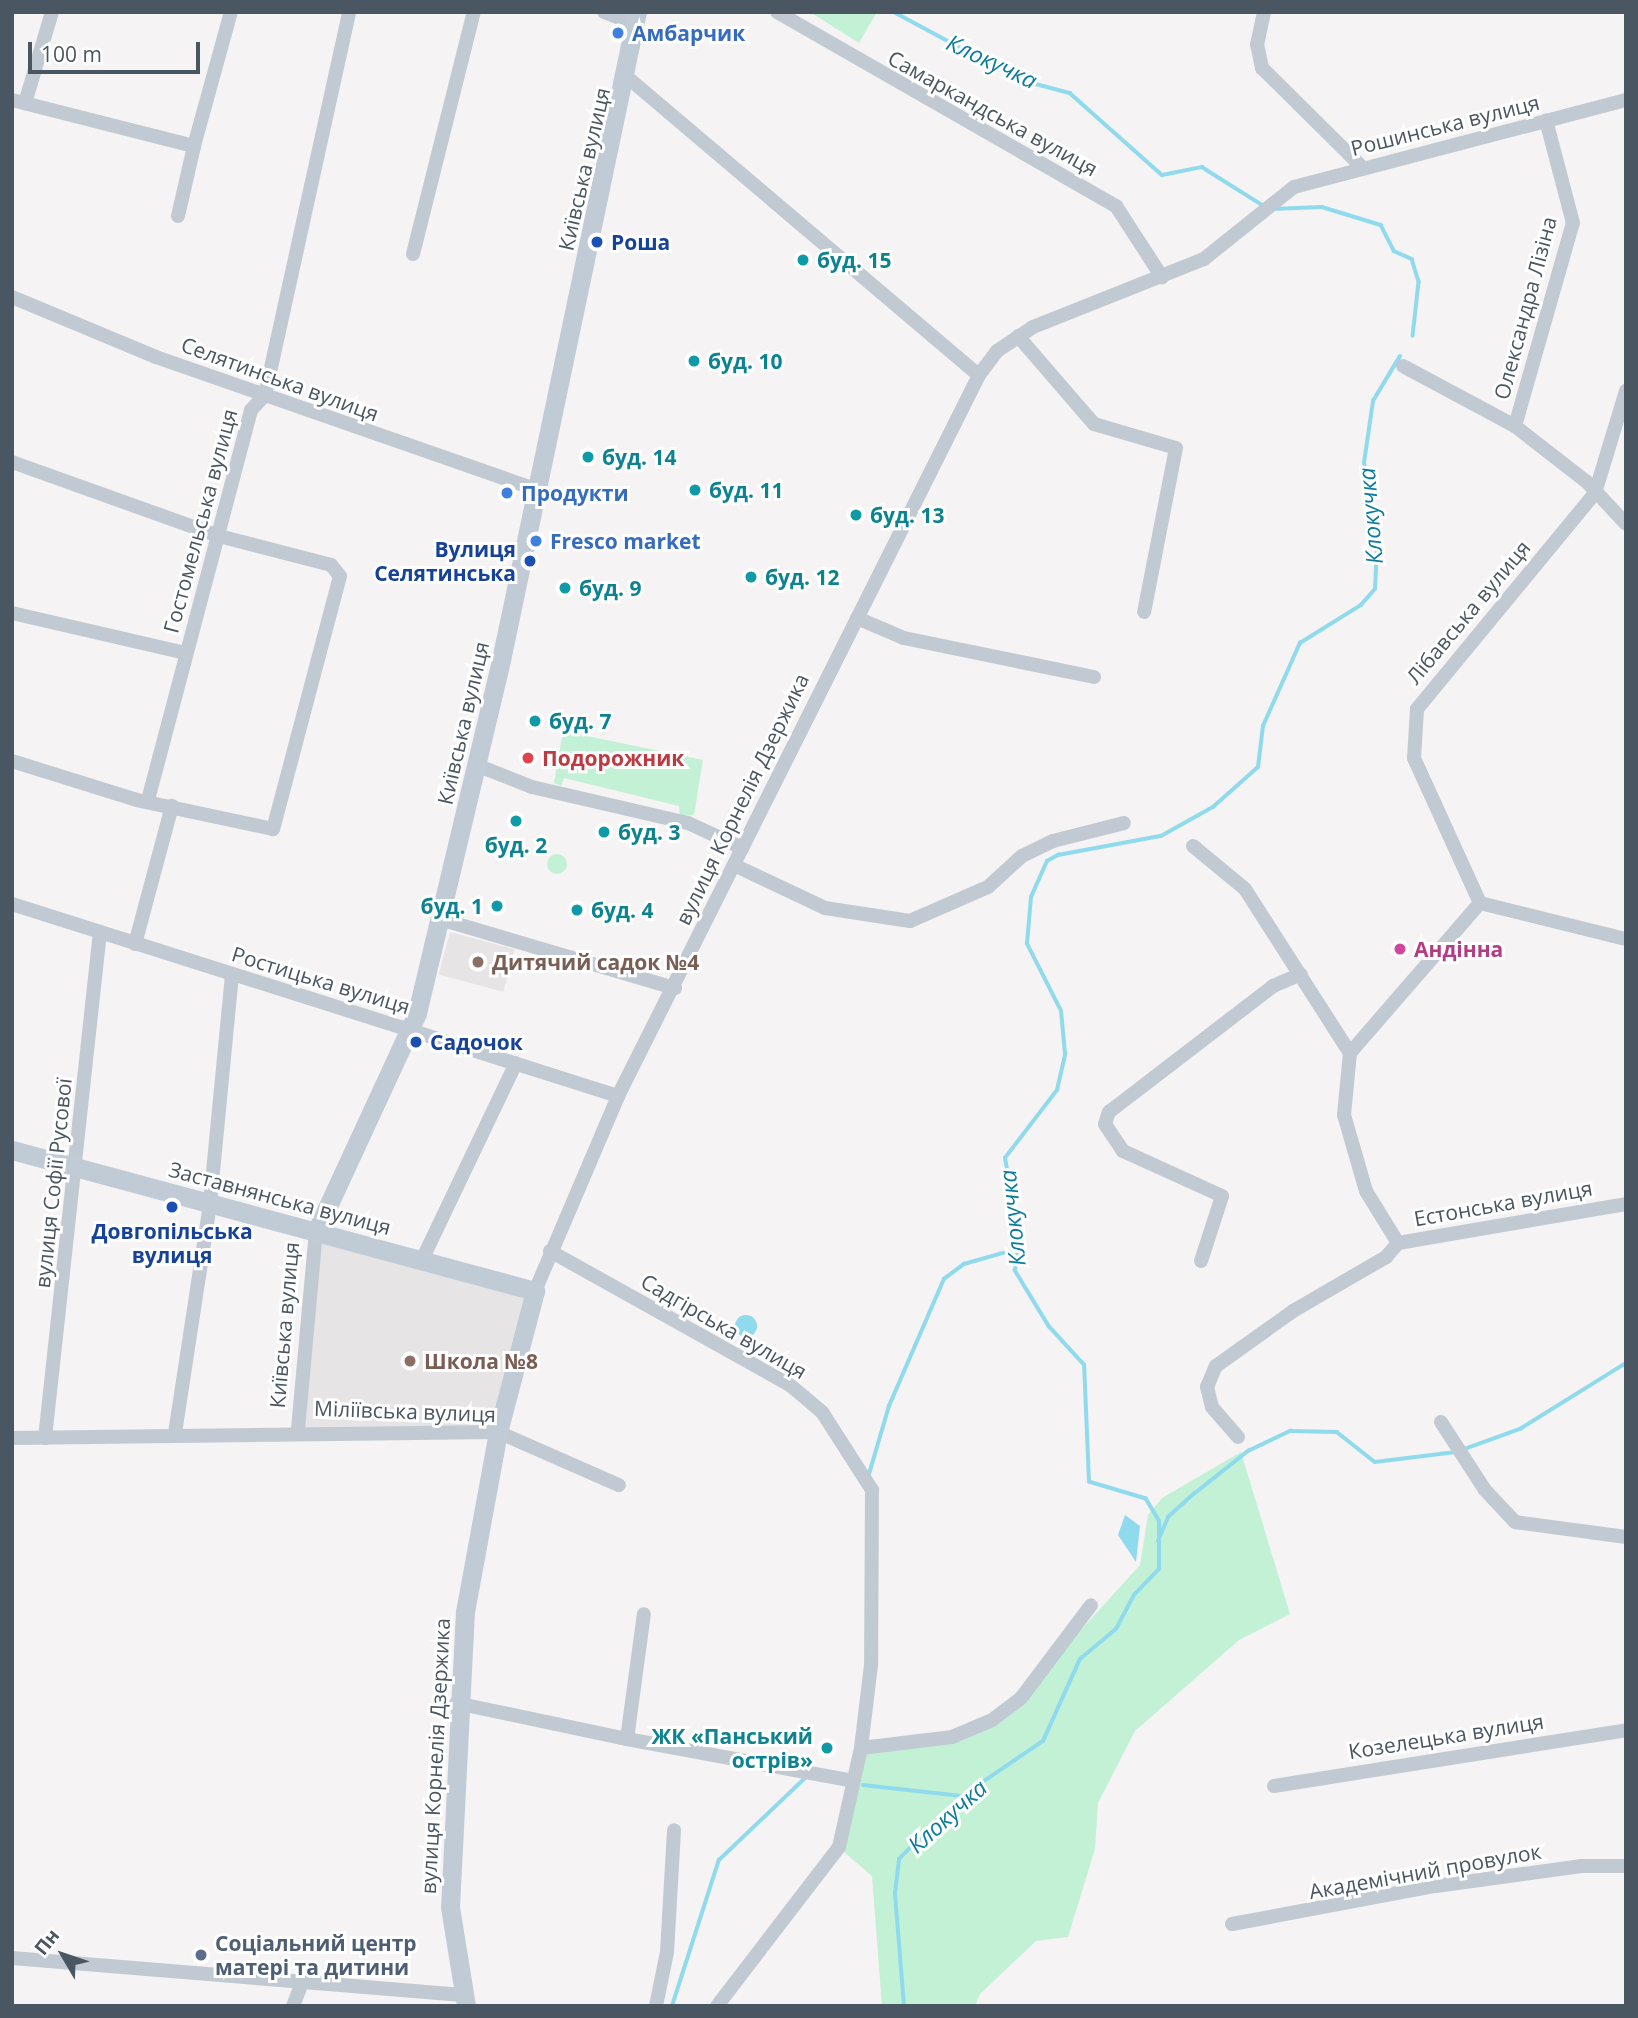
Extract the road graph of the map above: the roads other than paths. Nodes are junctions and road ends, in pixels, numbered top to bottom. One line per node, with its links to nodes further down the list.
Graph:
1 (52, 12): 11 (street)
2 (231, 12): 13 (street)
3 (349, 12): 24 (street, Гостомельська вулиця)
4 (474, 12): 17 (street)
5 (604, 12): 8 (street)
6 (777, 12): 18 (street, Самаркандська вулиця)
7 (1264, 12): 14 (street)
8 (636, 18): 9 (street, Київська вулиця)
9 (627, 77): 22 (street); 27 (street, Київська вулиця)
10 (1626, 100): 12 (street, Рошинська вулиця)
11 (19, 102): 13 (street)
12 (1546, 120): 14 (street, Рошинська вулиця); 25 (street, Олександра Лізіна)
13 (194, 145): 16 (street)
14 (1362, 167): 15 (street, Рошинська вулиця)
15 (1277, 198): 18 (street, вулиця Корнелія Дзержика)
16 (178, 216)
17 (413, 254)
18 (1163, 277): 20 (street, вулиця Корнелія Дзержика)
19 (12, 297): 24 (street, Селятинська вулиця)
20 (1018, 336): 22 (street, вулиця Корнелія Дзержика); 31 (street)
21 (1403, 366): 25 (street)
22 (979, 375): 33 (street, вулиця Корнелія Дзержика)
23 (1626, 391): 28 (street)
24 (265, 395): 27 (street, Селятинська вулиця); 30 (street, Гостомельська вулиця)
25 (1515, 426): 28 (street)
26 (12, 462): 30 (street)
27 (537, 490): 37 (street, Київська вулиця)
28 (1595, 493): 29 (street); 44 (street, Лібавська вулиця)
29 (1626, 524)
30 (219, 536): 34 (street, Гостомельська вулиця); 39 (street)
31 (1144, 612)
32 (12, 613): 34 (street)
33 (857, 618): 35 (street); 42 (street, вулиця Корнелія Дзержика)
34 (186, 653): 38 (street, Гостомельська вулиця)
35 (1094, 677)
36 (12, 761): 38 (street)
37 (476, 765): 42 (street); 46 (street, Київська вулиця)
38 (148, 800): 39 (street)
39 (173, 806): 49 (street)
40 (1124, 822): 43 (street)
41 (1193, 846): 51 (street)
42 (743, 848): 43 (street, вулиця Корнелія Дзержика)
43 (734, 865): 52 (street, вулиця Корнелія Дзержика)
44 (1480, 903): 48 (street); 54 (street)
45 (12, 904): 47 (street, Ростицька вулиця)
46 (440, 919): 52 (street); 53 (street, Київська вулиця)
47 (100, 932): 49 (street, Ростицька вулиця); 58 (street, вулиця Софії Русової)
48 (1626, 939)
49 (135, 944): 50 (street, Ростицька вулиця)
50 (232, 974): 53 (street, Ростицька вулиця); 59 (street)
51 (1301, 974): 54 (street); 65 (street)
52 (675, 988): 56 (street, вулиця Корнелія Дзержика)
53 (412, 1030): 55 (street, Ростицька вулиця); 61 (street, Київська вулиця)
54 (1350, 1053): 62 (street)
55 (516, 1063): 56 (street, Ростицька вулиця); 64 (street)
56 (618, 1096): 63 (street, вулиця Корнелія Дзержика)
57 (12, 1150): 58 (street, Заставнянська вулиця)
58 (77, 1167): 59 (street, Заставнянська вулиця); 73 (street, вулиця Софії Русової)
59 (211, 1203): 61 (street, Заставнянська вулиця); 70 (street)
60 (1626, 1204): 62 (street, Естонська вулиця)
61 (316, 1232): 64 (street, Заставнянська вулиця); 68 (street, Київська вулиця)
62 (1398, 1242): 71 (street, Естонська вулиця)
63 (550, 1251): 66 (street, вулиця Корнелія Дзержика); 81 (street, Садгірська вулиця)
64 (422, 1260): 66 (street, Заставнянська вулиця)
65 (1201, 1261)
66 (535, 1291): 69 (street, вулиця Корнелія Дзержика)
67 (1441, 1422): 75 (street)
68 (298, 1429): 69 (street, Міліївська вулиця); 70 (street, Міліївська вулиця)
69 (498, 1432): 74 (street, Міліївська вулиця); 78 (street, вулиця Корнелія Дзержика)
70 (175, 1433): 73 (street, Міліївська вулиця)
71 (1238, 1437)
72 (12, 1438): 73 (street, Міліївська вулиця)
73 (45, 1438)
74 (619, 1485)
75 (1626, 1537)
76 (1091, 1605): 81 (street)
77 (644, 1614): 80 (street)
78 (456, 1703): 80 (street); 89 (street, вулиця Корнелія Дзержика)
79 (1626, 1730): 83 (street, Козелецька вулиця)
80 (627, 1740): 82 (street)
81 (861, 1748): 82 (street, Садгірська вулиця)
82 (853, 1781): 92 (street, Садгірська вулиця)
83 (1274, 1786)
84 (674, 1830): 91 (street)
85 (1626, 1866): 86 (street, Академічний провулок)
86 (1232, 1924)
87 (12, 1958): 88 (street)
88 (301, 1985): 89 (street); 90 (street)
89 (464, 2000)
90 (293, 2006)
91 (656, 2006)
92 (718, 2006)

